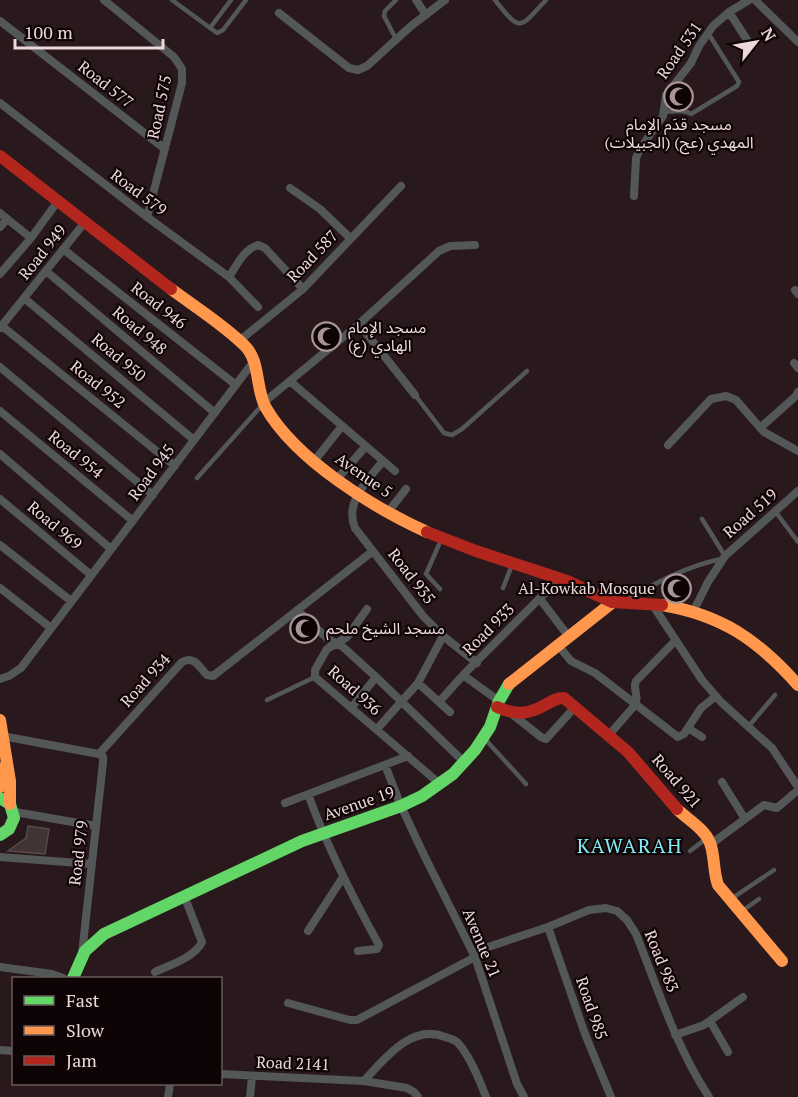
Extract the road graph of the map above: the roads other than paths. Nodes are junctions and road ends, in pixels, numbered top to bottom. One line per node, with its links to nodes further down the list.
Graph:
1 (104, 0): 23 (street, Road 575)
2 (172, 0): 16 (lane)
3 (231, 0): 16 (lane)
4 (246, 0): 16 (lane)
5 (396, 0): 18 (lane)
6 (416, 0): 14 (street)
7 (445, 0): 14 (street)
8 (495, 0): 9 (lane)
9 (546, 0)
10 (749, 0): 12 (street, Road 531)
11 (755, 0): 19 (street)
12 (729, 12): 17 (street, Road 531); 20 (street)
13 (279, 13): 18 (street)
14 (426, 15): 18 (street)
15 (0, 21): 23 (street, Road 577)
16 (210, 28)
17 (708, 33): 22 (street, Road 531); 22 (lane)
18 (396, 39)
19 (798, 42)
20 (751, 46)
21 (0, 103): 30 (street, Road 579)
22 (664, 111): 27 (street, Road 531)
23 (165, 149): 30 (street, Road 575)
24 (0, 156): 28 (street, Avenue 5)
25 (400, 186): 34 (street, Road 587)
26 (291, 188): 34 (street)
27 (634, 196)
28 (58, 201): 31 (street, Avenue 5); 33 (street)
29 (3, 216): 32 (street); 33 (street)
30 (147, 217): 39 (street, Road 579)
31 (85, 222): 36 (street, Road 949); 45 (street, Avenue 5)
32 (0, 227)
33 (31, 238): 38 (street)
34 (350, 238): 40 (street, Road 587)
35 (475, 245): 43 (street)
36 (63, 249): 37 (street, Road 949); 50 (street, Road 946)
37 (46, 271): 41 (street, Road 949); 55 (street, Road 948)
38 (0, 274)
39 (229, 276): 40 (street); 42 (street, Road 579)
40 (303, 289): 45 (street, Road 587)
41 (24, 298): 44 (street, Road 949); 58 (street, Road 950)
42 (258, 307)
43 (359, 324): 49 (street); 52 (street)
44 (1, 327): 65 (street, Road 952)
45 (239, 341): 46 (street, Avenue 5)
46 (254, 361): 50 (street, Road 945); 53 (street, Avenue 5)
47 (0, 366): 72 (street)
48 (527, 371): 52 (lane)
49 (291, 382): 53 (street); 56 (street)
50 (236, 385): 55 (street, Road 945)
51 (798, 392): 57 (street)
52 (415, 395)
53 (263, 403): 63 (street, Avenue 5); 67 (lane)
54 (0, 411): 77 (street, Road 954)
55 (215, 413): 58 (street, Road 945)
56 (342, 426): 60 (street); 63 (street)
57 (760, 428): 59 (street); 61 (street)
58 (194, 440): 65 (street, Road 945)
59 (668, 445)
60 (366, 447): 64 (street); 68 (street)
61 (798, 451)
62 (0, 454): 81 (street)
63 (315, 460): 68 (street, Avenue 5)
64 (383, 461): 66 (street); 71 (street)
65 (175, 466): 72 (street, Road 945)
66 (395, 471)
67 (197, 478)
68 (338, 478): 71 (street, Avenue 5)
69 (406, 489): 75 (street)
70 (798, 491): 74 (street, Road 519)
71 (358, 493): 75 (street, Avenue 5); 82 (street, Road 935)
72 (153, 495): 77 (street, Road 945)
73 (0, 499): 85 (street, Road 969)
74 (775, 511): 79 (lane); 83 (street, Road 519)
75 (388, 512): 78 (street, Avenue 5)
76 (702, 519): 83 (lane)
77 (133, 520): 81 (street, Road 945)
78 (442, 537): 84 (street, Avenue 5); 89 (lane)
79 (798, 542)
80 (0, 545): 91 (street)
81 (111, 549): 85 (street, Road 945)
82 (373, 551): 95 (street, Road 934); 98 (street, Road 935)
83 (724, 557): 92 (lane, Road 519); 96 (street, Road 519)
84 (514, 563): 86 (street, Avenue 5); 88 (lane)
85 (91, 575): 91 (street, Road 945)
86 (559, 579): 90 (street, Road 933); 92 (street, Avenue 5)
87 (0, 588): 97 (street)
88 (503, 588)
89 (440, 589)
90 (540, 599): 99 (street); 103 (street, Road 933)
91 (71, 602): 97 (street, Road 945)
92 (616, 603): 93 (street, Avenue 5); 99 (street, Avenue 19)
93 (652, 604): 96 (street, Avenue 5); 100 (street)
94 (367, 609): 101 (street, Road 936)
95 (297, 610): 101 (street); 129 (street, Road 934)
96 (693, 612): 109 (street, Avenue 5)
97 (51, 628): 107 (street, Road 945)
98 (443, 636): 103 (street, Road 935); 108 (street)
99 (568, 637): 102 (street, Avenue 19)
100 (675, 641): 111 (street); 116 (street)
101 (335, 643): 105 (street, Road 936); 106 (street)
102 (558, 645): 115 (street, Avenue 19); 116 (street)
103 (477, 663): 104 (street, Road 933)
104 (463, 675): 114 (street, Road 933); 115 (street, Road 933)
105 (315, 677): 112 (lane); 118 (street, Road 936)
106 (376, 677): 113 (street); 118 (street)
107 (0, 679)
108 (418, 683): 113 (street); 114 (street)
109 (798, 686)
110 (775, 695): 122 (lane)
111 (716, 696): 122 (street); 123 (street)
112 (267, 699)
113 (401, 702): 124 (street); 132 (street)
114 (439, 702): 119 (street)
115 (498, 704): 120 (street); 128 (street, Avenue 19)
116 (636, 705): 123 (street); 125 (street)
117 (576, 706): 120 (street); 120 (street); 125 (street, Road 921)
118 (352, 707): 124 (street, Road 936)
119 (450, 712)
120 (510, 713)
121 (0, 720): 126 (street)
122 (748, 727): 138 (street)
123 (688, 728): 127 (street)
124 (377, 729): 130 (street, Road 936)
125 (609, 735): 147 (street, Road 921)
126 (2, 736): 129 (street); 131 (street)
127 (702, 737)
128 (484, 738): 132 (street, Avenue 19); 136 (lane)
129 (99, 754): 144 (street, Road 979)
130 (408, 756): 133 (street); 135 (street, Road 936)
131 (6, 758): 137 (street); 141 (street)
132 (465, 762): 135 (street, Avenue 19)
133 (385, 765): 139 (street); 142 (street, Avenue 21)
134 (722, 782): 143 (street)
135 (440, 784): 142 (street, Avenue 19)
136 (526, 784)
137 (0, 787)
138 (798, 789): 143 (street)
139 (308, 794): 140 (street); 145 (street)
140 (285, 803)
141 (8, 805): 144 (street); 146 (street)
142 (401, 806): 145 (street, Avenue 19); 160 (street, Avenue 21)
143 (746, 819): 147 (street)
144 (96, 826): 150 (street, Road 979)
145 (322, 833): 152 (street); 153 (street, Avenue 19)
146 (0, 834)
147 (709, 841): 148 (lane); 154 (street)
148 (690, 851)
149 (0, 856): 150 (street)
150 (92, 864): 161 (street, Road 979)
151 (774, 870): 154 (lane)
152 (343, 877): 158 (street); 159 (street)
153 (185, 898): 161 (street, Avenue 19); 164 (street)
154 (731, 899): 156 (street)
155 (759, 899): 156 (lane)
156 (741, 911): 162 (street)
157 (548, 927): 160 (street, Road 983); 170 (street, Road 983); 179 (street, Road 985)
158 (308, 931)
159 (358, 951)
160 (474, 954): 168 (street, Road 983); 178 (street, Avenue 21)
161 (81, 957): 166 (street, Avenue 19)
162 (782, 961)
163 (1, 968): 165 (street)
164 (155, 972)
165 (60, 977)
166 (73, 977)
167 (743, 997): 169 (street)
168 (288, 1003)
169 (710, 1021): 170 (street); 171 (street)
170 (675, 1035): 180 (street, Road 983)
171 (728, 1052)
172 (222, 1074): 173 (street, Road 2141)
173 (252, 1077): 174 (street, Road 2141); 175 (street)
174 (364, 1081): 176 (street, Road 2141); 177 (street)
175 (250, 1097)
176 (418, 1097)
177 (486, 1097)
178 (524, 1097)
179 (611, 1097)
180 (709, 1097)

